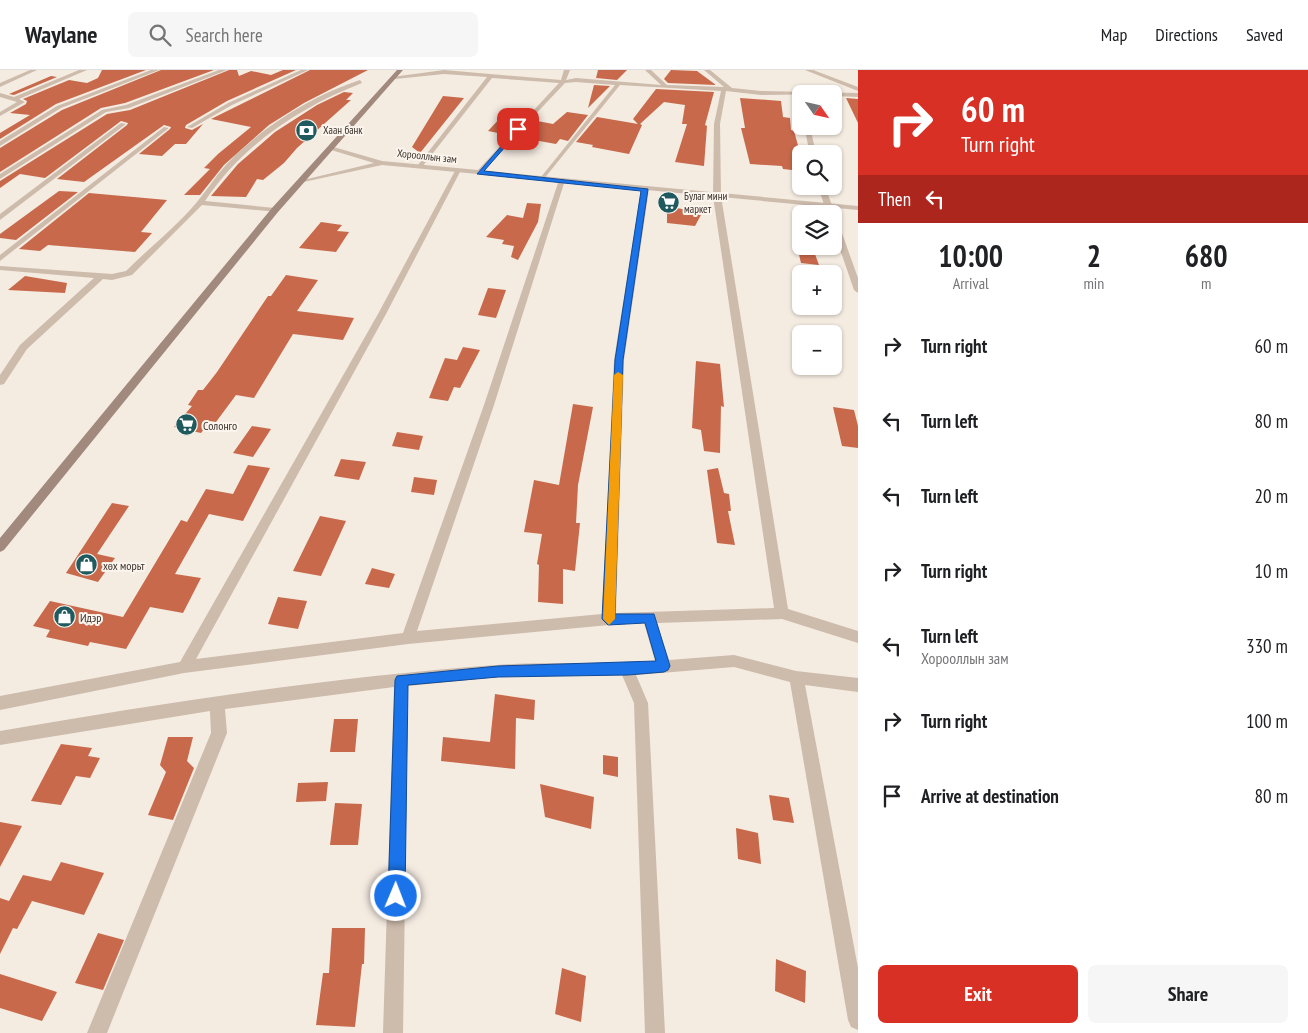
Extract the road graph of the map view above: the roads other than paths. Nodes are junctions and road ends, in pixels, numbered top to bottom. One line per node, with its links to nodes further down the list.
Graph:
1 (34, 70): 18 (street)
2 (84, 70): 27 (street)
3 (156, 70): 32 (street)
4 (224, 70): 38 (street)
5 (305, 70): 31 (street)
6 (400, 70): 14 (main road)
7 (504, 70): 13 (street)
8 (567, 70): 16 (street)
9 (648, 70): 19 (street)
10 (707, 70): 22 (street)
11 (808, 70): 21 (street)
12 (443, 71): 13 (street); 14 (street)
13 (495, 76): 16 (street); 35 (street)
14 (394, 77): 33 (main road)
15 (360, 82): 45 (street)
16 (563, 82): 17 (street); 37 (street)
17 (619, 83): 19 (street); 39 (street)
18 (0, 85)
19 (664, 85): 20 (street)
20 (724, 89): 22 (street); 44 (street)
21 (858, 89)
22 (732, 91): 26 (street)
23 (842, 94): 25 (street)
24 (0, 95): 27 (street)
25 (858, 95)
26 (792, 96)
27 (15, 99): 28 (street)
28 (0, 114)
29 (124, 124): 50 (street)
30 (166, 128): 52 (street)
31 (190, 128)
32 (0, 144)
33 (330, 148): 34 (street, Хорооллын зам); 41 (main road)
34 (382, 163): 35 (street, Хорооллын зам); 41 (street, Хорооллын зам)
35 (420, 166): 36 (street, Хорооллын зам)
36 (458, 170): 37 (street, Хорооллын зам); 64 (street)
37 (479, 172): 39 (street, Хорооллын зам)
38 (0, 177)
39 (543, 178): 40 (street, Хорооллын зам)
40 (562, 180): 42 (street, Хорооллын зам); 62 (street)
41 (301, 182): 49 (main road)
42 (644, 189): 44 (street, Хорооллын зам); 60 (street)
43 (824, 195): 46 (street)
44 (717, 196): 46 (street, Хорооллын зам); 58 (street)
45 (200, 203): 49 (street); 54 (street)
46 (828, 205)
47 (842, 206): 48 (street, Хорооллын зам)
48 (858, 208)
49 (275, 210): 57 (main road)
50 (0, 218)
51 (842, 245): 55 (street)
52 (0, 259)
53 (0, 268): 54 (street)
54 (101, 276): 56 (street)
55 (858, 290)
56 (0, 382)
57 (0, 547)
58 (782, 613): 59 (street); 61 (street)
59 (649, 618): 60 (street); 63 (street)
60 (608, 619): 62 (street)
61 (858, 637)
62 (408, 638): 64 (street)
63 (664, 666): 65 (street); 66 (street)
64 (184, 667): 69 (street)
65 (628, 670): 67 (street); 75 (street)
66 (796, 676): 68 (street); 72 (street)
67 (401, 680): 70 (street); 74 (street)
68 (858, 686)
69 (0, 703)
70 (216, 705): 71 (street); 73 (street)
71 (0, 738)
72 (858, 1020)
73 (97, 1033)
74 (393, 1033)
75 (655, 1033)

